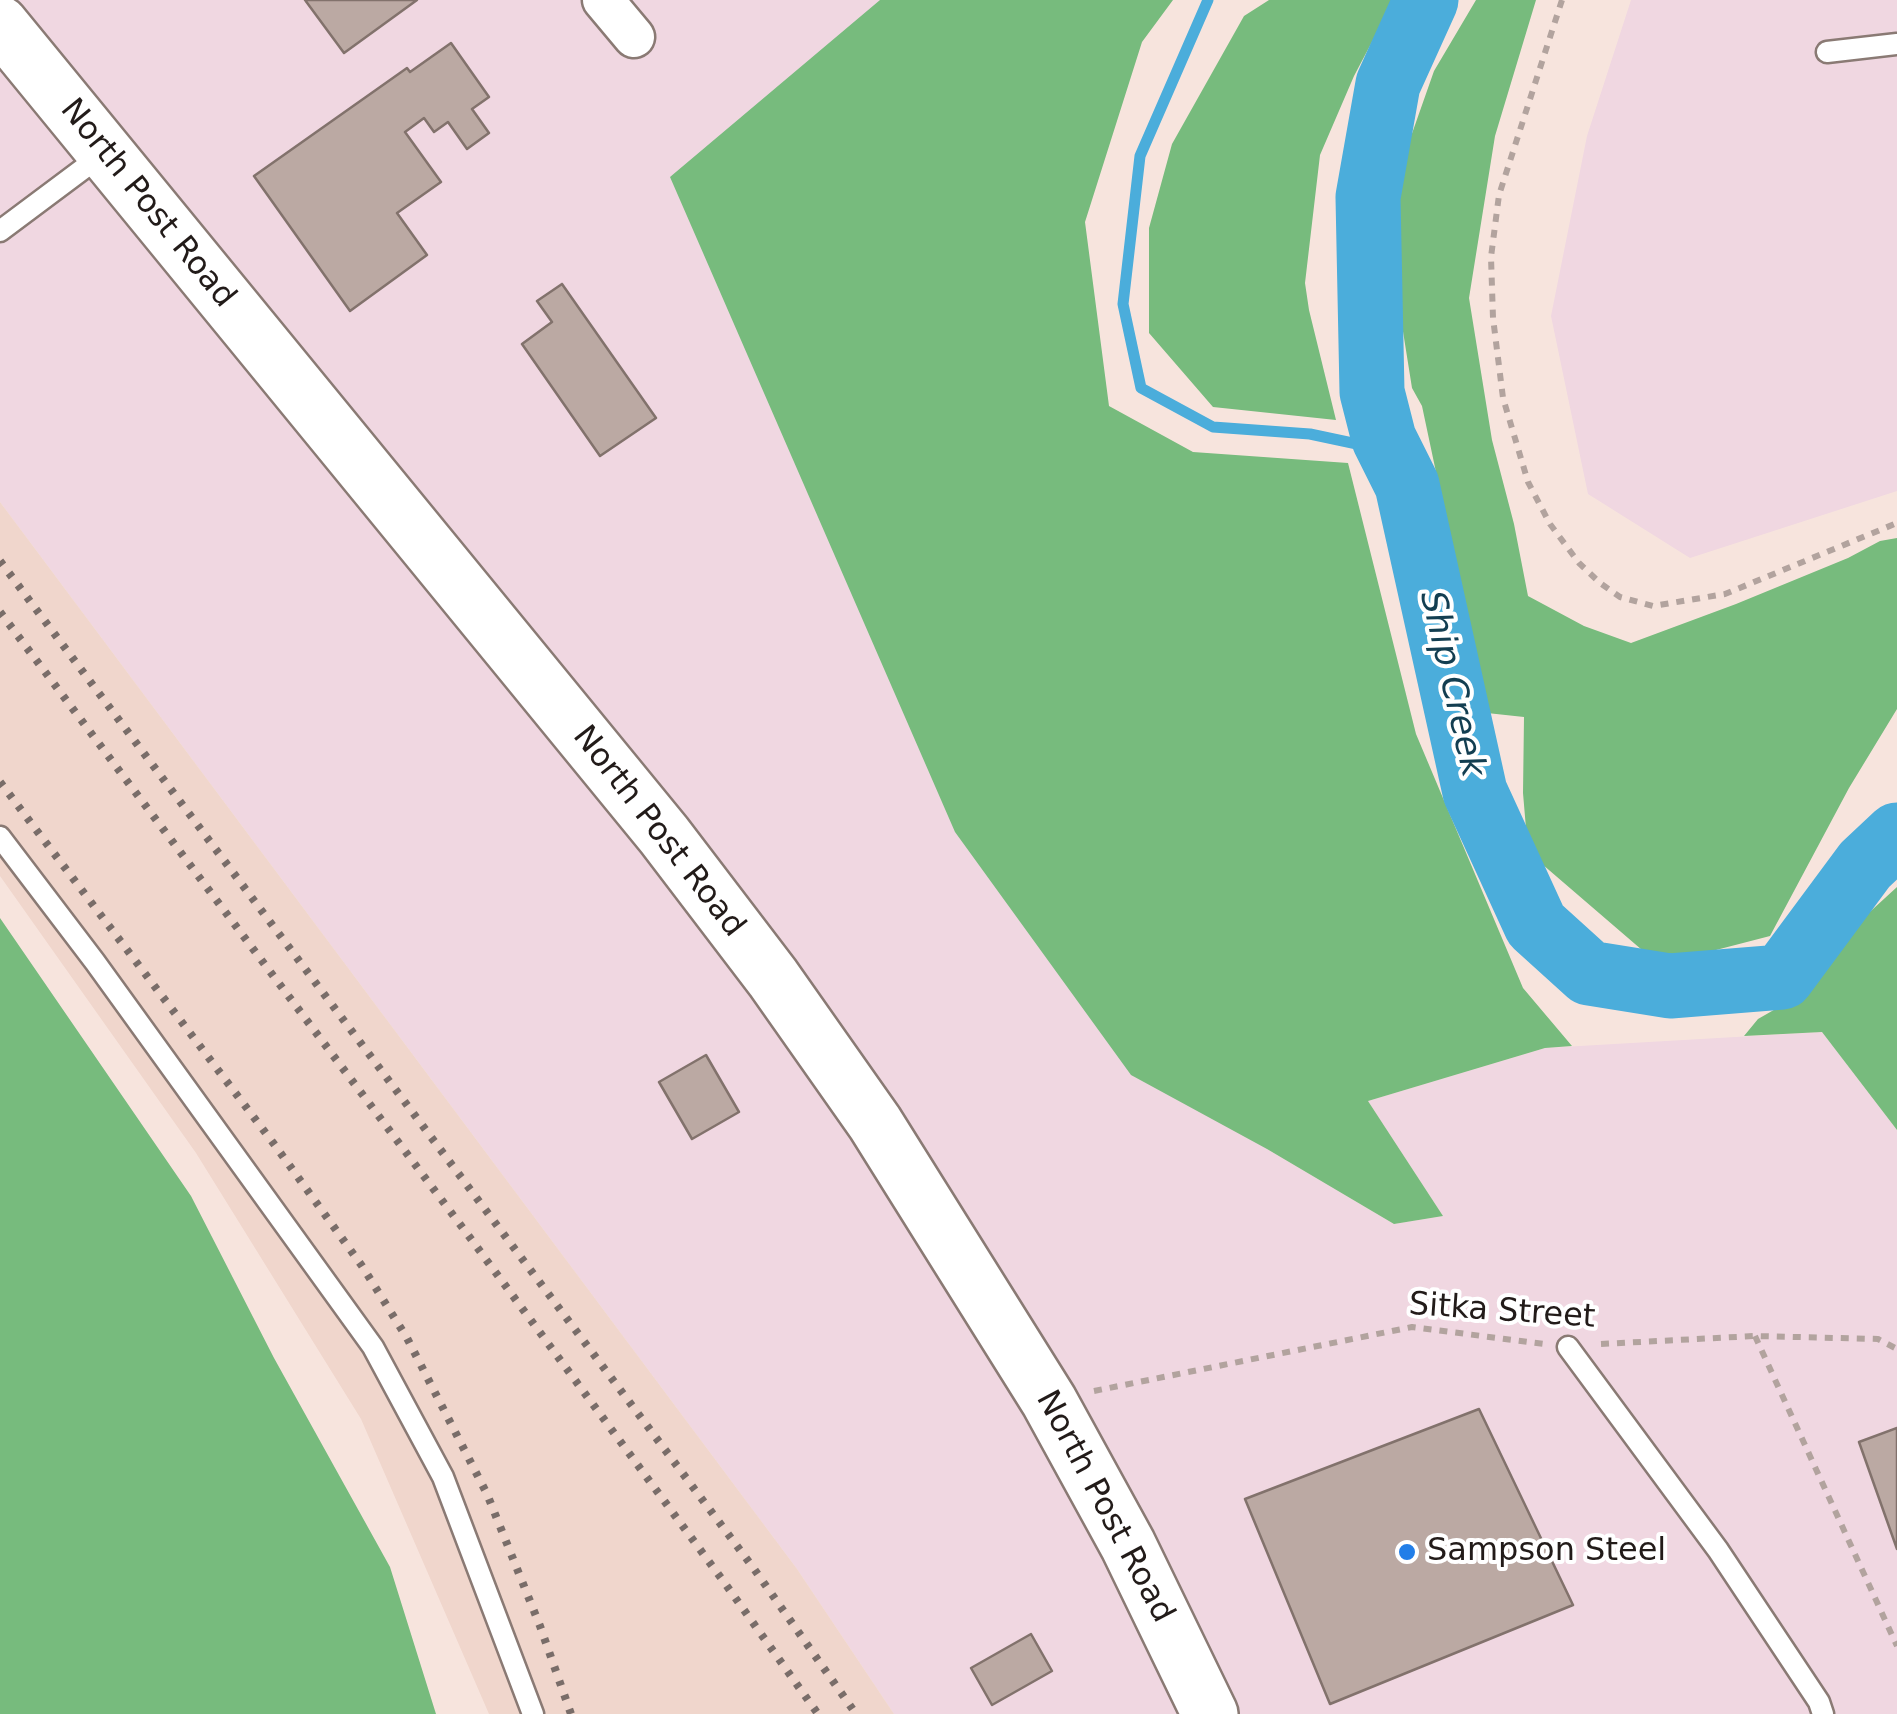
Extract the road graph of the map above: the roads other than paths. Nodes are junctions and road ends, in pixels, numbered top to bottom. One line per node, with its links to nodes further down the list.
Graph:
1 (603, 0): 3 (street)
2 (2, 29): 6 (street, North Post Road)
3 (634, 37)
4 (1897, 44): 5 (lane)
5 (1827, 52)
6 (105, 152): 7 (lane); 11 (street, North Post Road)
7 (0, 231)
8 (0, 837): 10 (lane)
9 (1568, 1346): 12 (lane)
10 (533, 1714)
11 (1210, 1714)
12 (1823, 1714)

